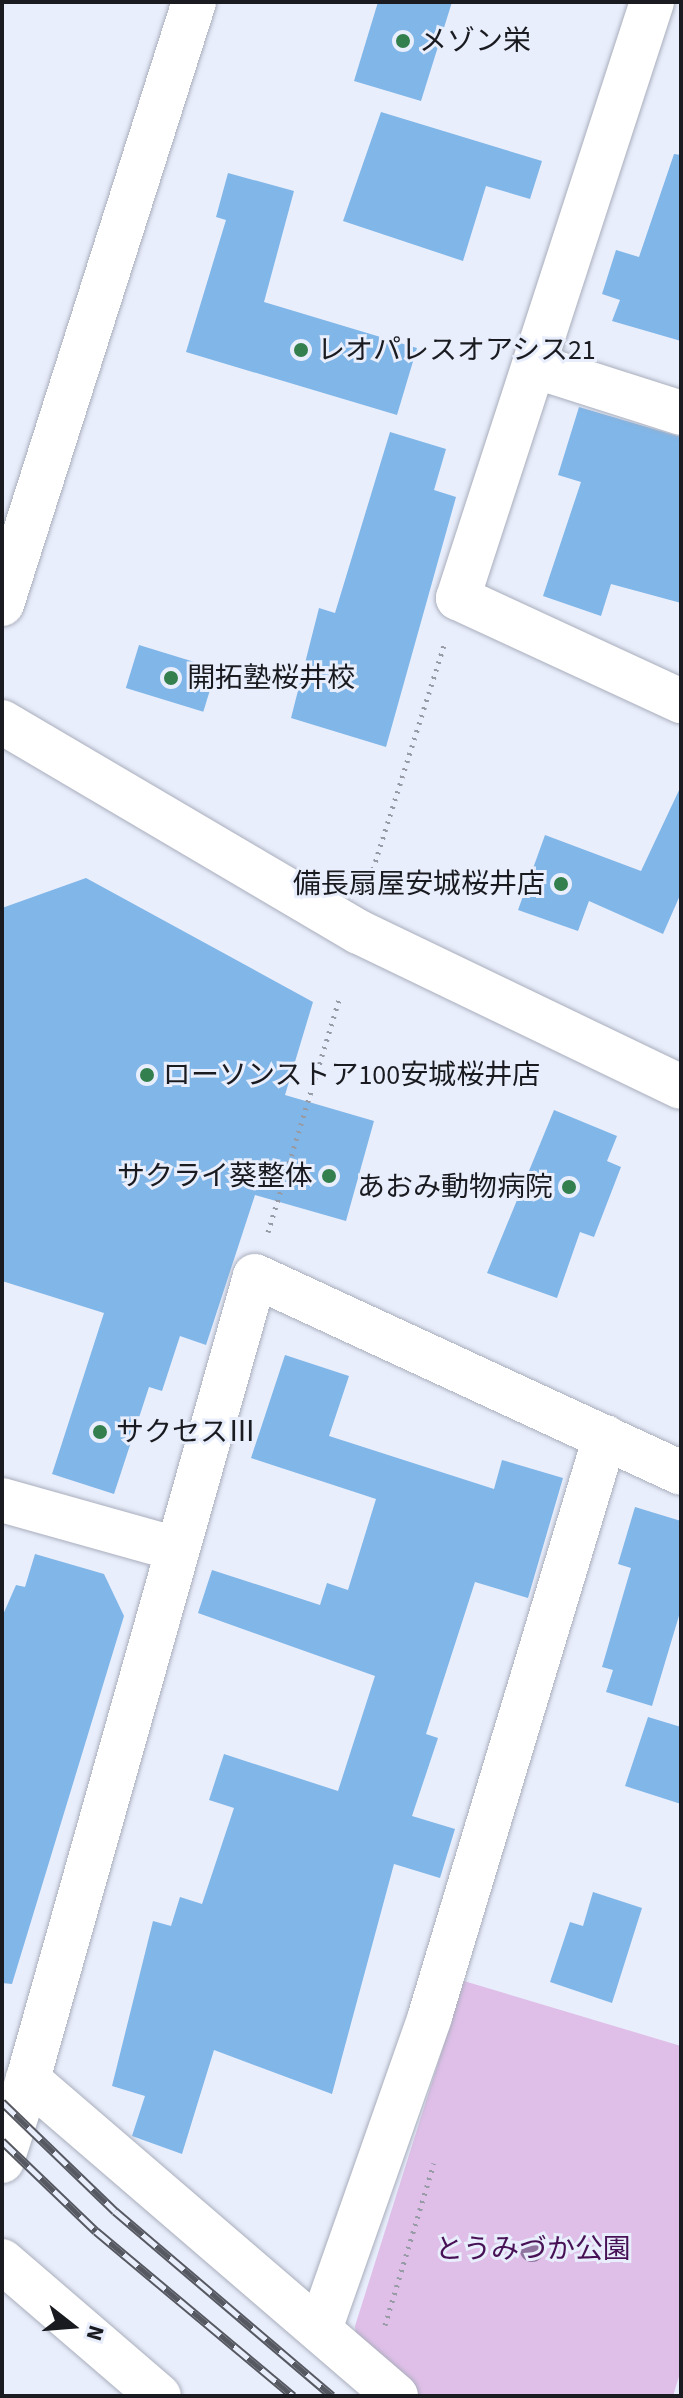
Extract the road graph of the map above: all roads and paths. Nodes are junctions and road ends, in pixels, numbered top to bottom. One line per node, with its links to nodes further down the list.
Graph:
1 (194, 2): 6 (street)
2 (652, 2): 3 (street)
3 (534, 366): 4 (street); 5 (street)
4 (681, 413)
5 (458, 598): 7 (street); 9 (path)
6 (2, 604)
7 (681, 701)
8 (2, 722): 11 (street)
9 (373, 869)
10 (340, 996): 12 (path)
11 (681, 1087)
12 (255, 1276): 13 (street); 16 (street)
13 (605, 1437): 14 (street); 21 (street)
14 (681, 1473)
15 (2, 1500): 16 (street)
16 (176, 1549): 17 (street)
17 (28, 2079): 19 (street); 21 (street)
18 (435, 2156): 22 (path)
19 (2, 2161)
20 (2, 2261): 23 (street)
21 (320, 2329): 24 (street)
22 (394, 2335)
23 (159, 2396)
24 (396, 2396)

